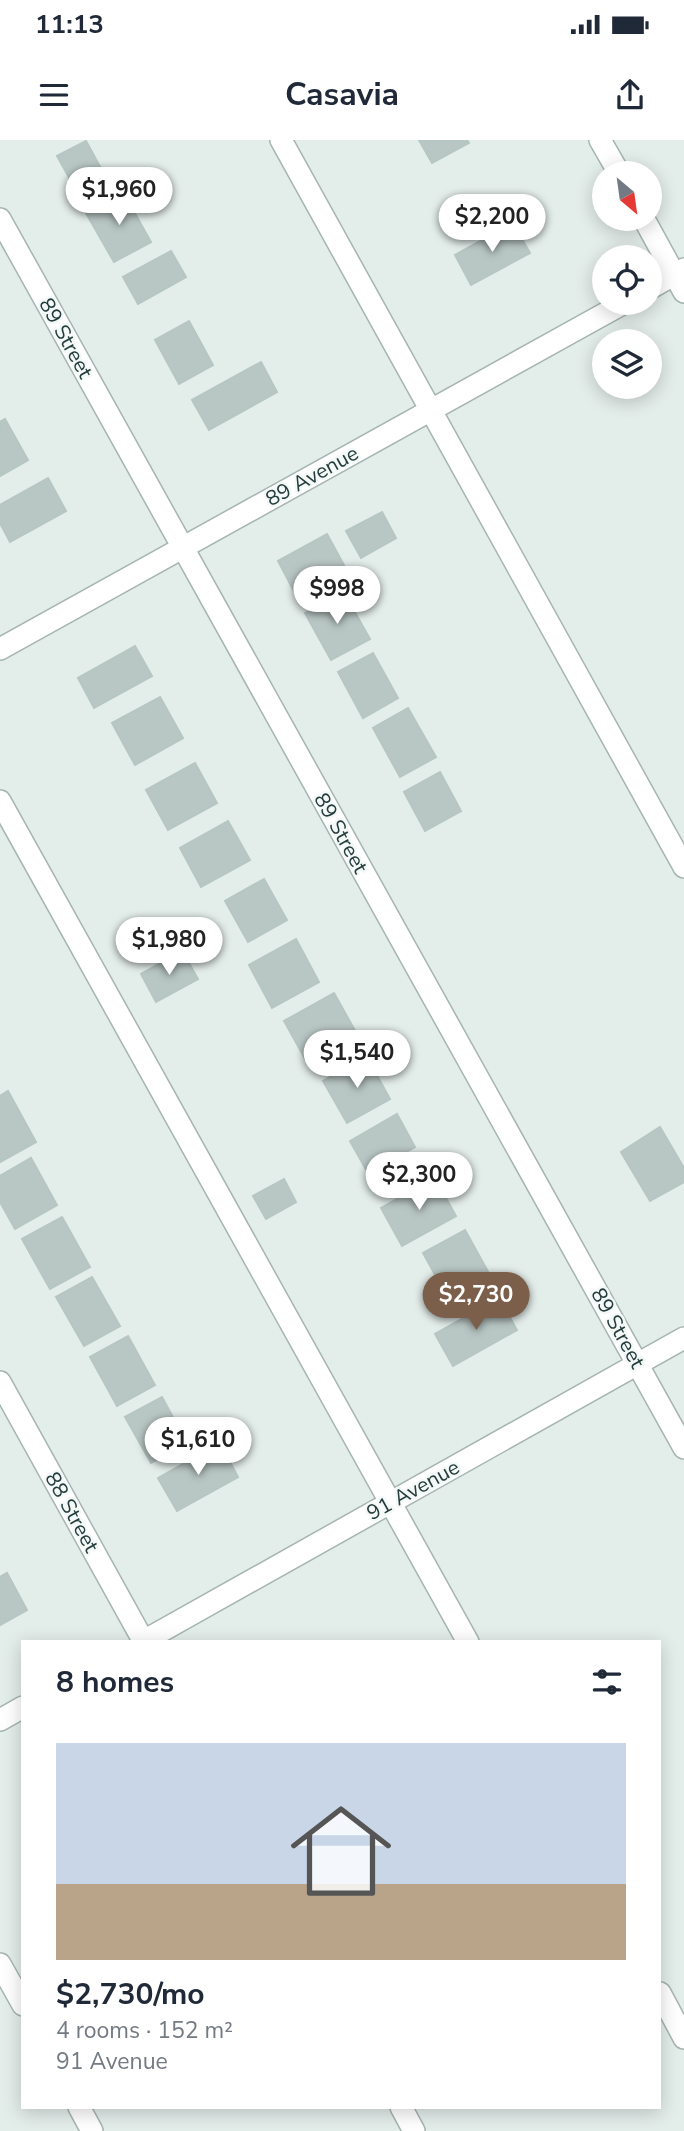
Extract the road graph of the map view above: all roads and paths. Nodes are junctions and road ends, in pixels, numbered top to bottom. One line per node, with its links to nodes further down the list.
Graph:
1 (281, 140): 9 (street)
2 (600, 140): 3 (street)
3 (612, 161)
4 (0, 219): 10 (street, 89 Street)
5 (651, 231): 6 (street)
6 (681, 279): 7 (street)
7 (662, 285)
8 (602, 315): 9 (street, 89 Avenue)
9 (431, 409): 10 (street, 89 Avenue); 13 (street)
10 (182, 549): 11 (street, 89 Avenue); 15 (street, 89 Street)
11 (0, 649)
12 (0, 801): 18 (street)
13 (684, 867)
14 (684, 1338): 15 (street, 91 Avenue)
15 (638, 1363): 17 (street, 89 Street); 18 (street, 91 Avenue)
16 (0, 1382): 19 (street, 88 Street)
17 (684, 1448)
18 (391, 1502): 20 (street, 91 Avenue); 21 (street)
19 (142, 1640)
20 (145, 1640)
21 (467, 1640)
22 (21, 1708): 23 (street)
23 (0, 1720)
24 (0, 1964): 26 (street)
25 (661, 1995): 27 (street)
26 (21, 2001)
27 (684, 2038)
28 (80, 2109): 30 (street)
29 (402, 2109): 31 (street)
30 (92, 2131)
31 (414, 2131)

